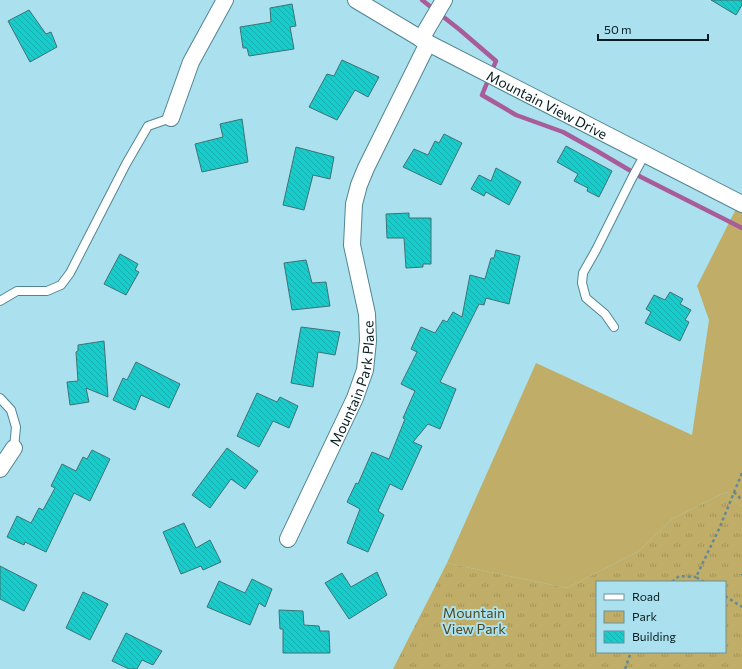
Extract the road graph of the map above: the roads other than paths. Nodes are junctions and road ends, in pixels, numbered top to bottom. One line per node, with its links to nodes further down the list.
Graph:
1 (225, 0): 5 (street)
2 (356, 0): 4 (street, Mountain View Drive)
3 (444, 0): 4 (street, Mountain Park Place)
4 (424, 41): 6 (street, Mountain View Drive); 13 (street, Mountain Park Place)
5 (171, 118): 8 (lane)
6 (646, 154): 7 (street, Mountain View Drive); 9 (lane)
7 (742, 204)
8 (0, 301)
9 (614, 327)
10 (0, 398): 11 (lane)
11 (14, 448): 12 (street)
12 (0, 469)
13 (288, 539)

